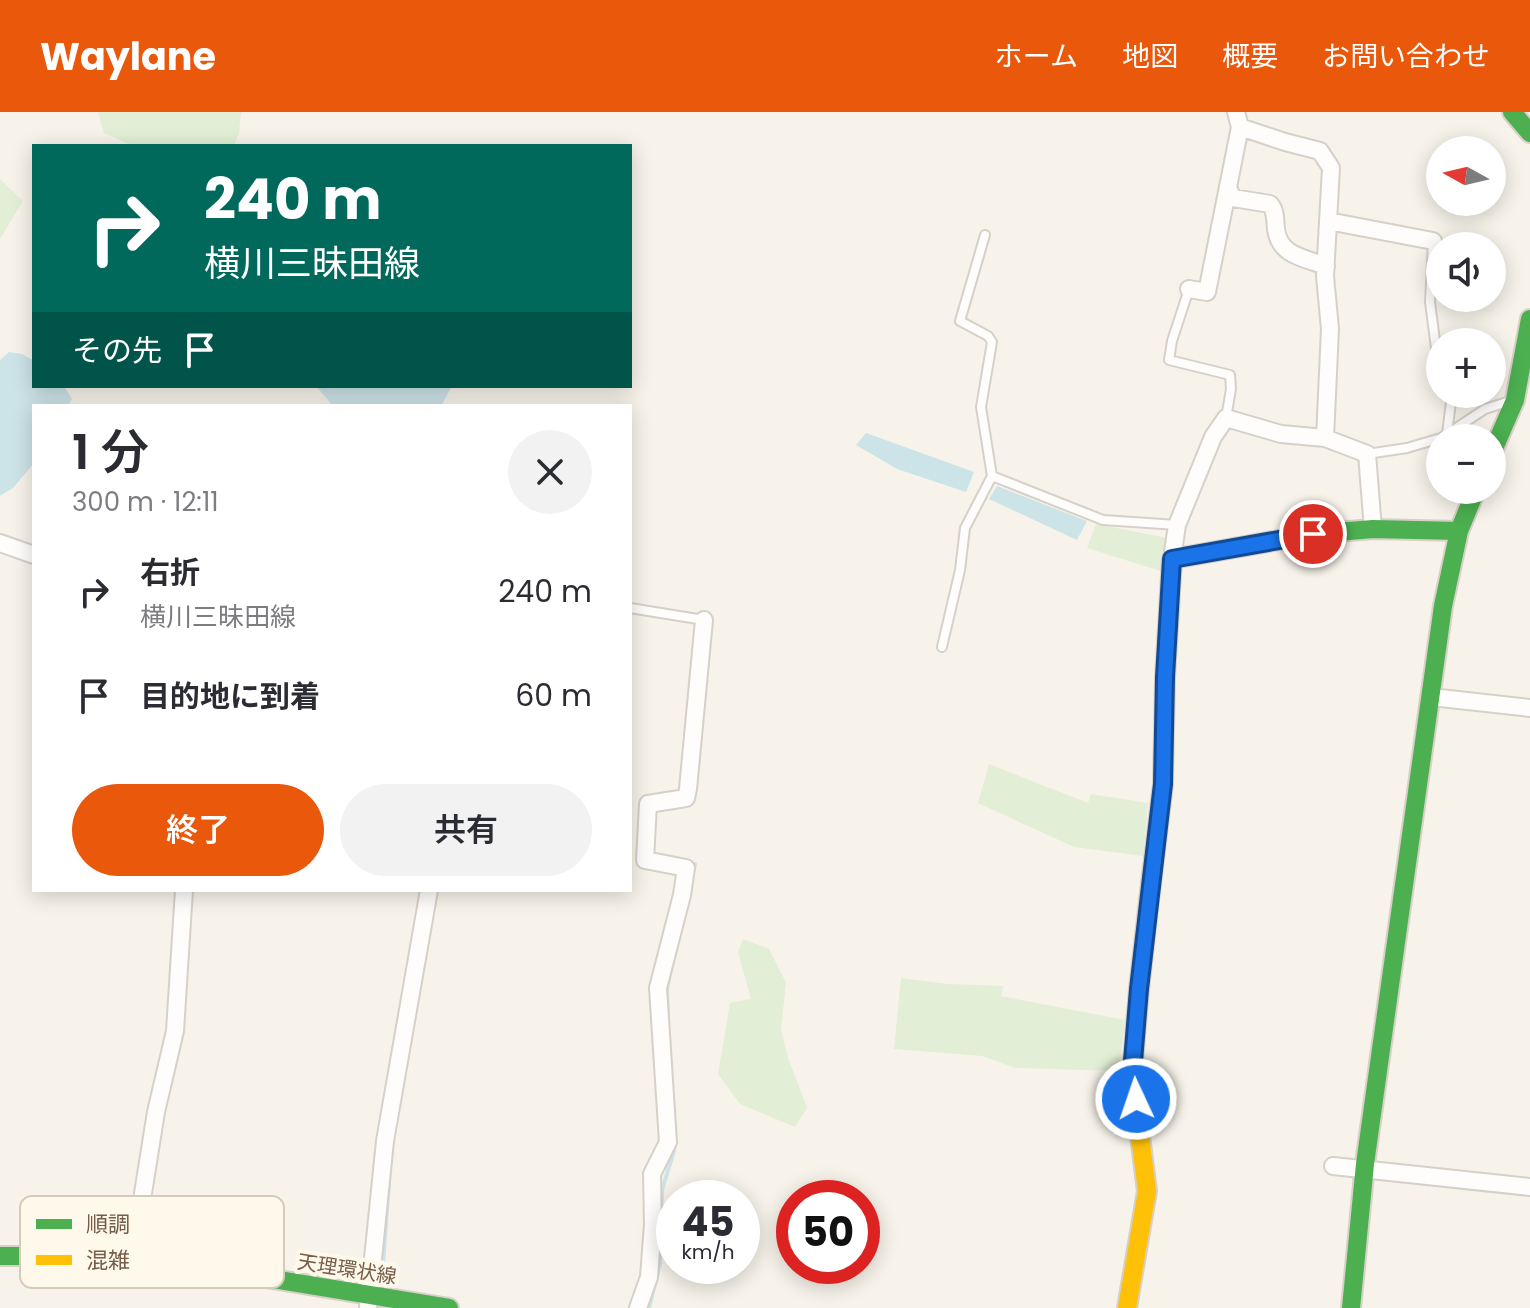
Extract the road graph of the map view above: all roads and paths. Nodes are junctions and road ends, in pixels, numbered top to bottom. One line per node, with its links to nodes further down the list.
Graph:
1 (1512, 112): 3 (main road)
2 (1238, 119): 4 (street); 5 (street)
3 (1530, 133)
4 (1228, 188): 8 (street); 9 (street)
5 (1328, 221): 7 (street); 8 (street)
6 (985, 235): 18 (lane)
7 (1426, 240)
8 (1326, 266): 15 (street)
9 (1189, 289): 12 (lane)
10 (1530, 319): 11 (main road)
11 (1522, 396): 13 (lane); 14 (main road)
12 (1226, 418): 15 (street); 20 (street)
13 (1462, 424)
14 (1506, 426)
15 (1325, 438): 17 (street)
16 (1426, 442): 17 (lane)
17 (1367, 454): 21 (street)
18 (992, 476): 20 (lane); 28 (lane)
19 (1470, 504): 22 (main road)
20 (1177, 525): 25 (street)
21 (1373, 529): 22 (main road); 25 (main road)
22 (1459, 531): 29 (main road)
23 (0, 543): 24 (street)
24 (32, 554)
25 (1172, 559): 42 (main road)
26 (632, 608): 27 (lane)
27 (704, 620): 31 (street)
28 (942, 647)
29 (1431, 697): 30 (street); 35 (main road)
30 (1530, 708)
31 (637, 859): 41 (street)
32 (184, 892): 37 (street)
33 (429, 892): 39 (street)
34 (1333, 1166): 35 (street)
35 (1365, 1169): 36 (street); 43 (main road)
36 (1530, 1187)
37 (143, 1196)
38 (284, 1285): 39 (main road, 天理環状線)
39 (369, 1302): 40 (main road, 天理環状線)
40 (449, 1308)
41 (638, 1308)
42 (1127, 1308)
43 (1351, 1308)

